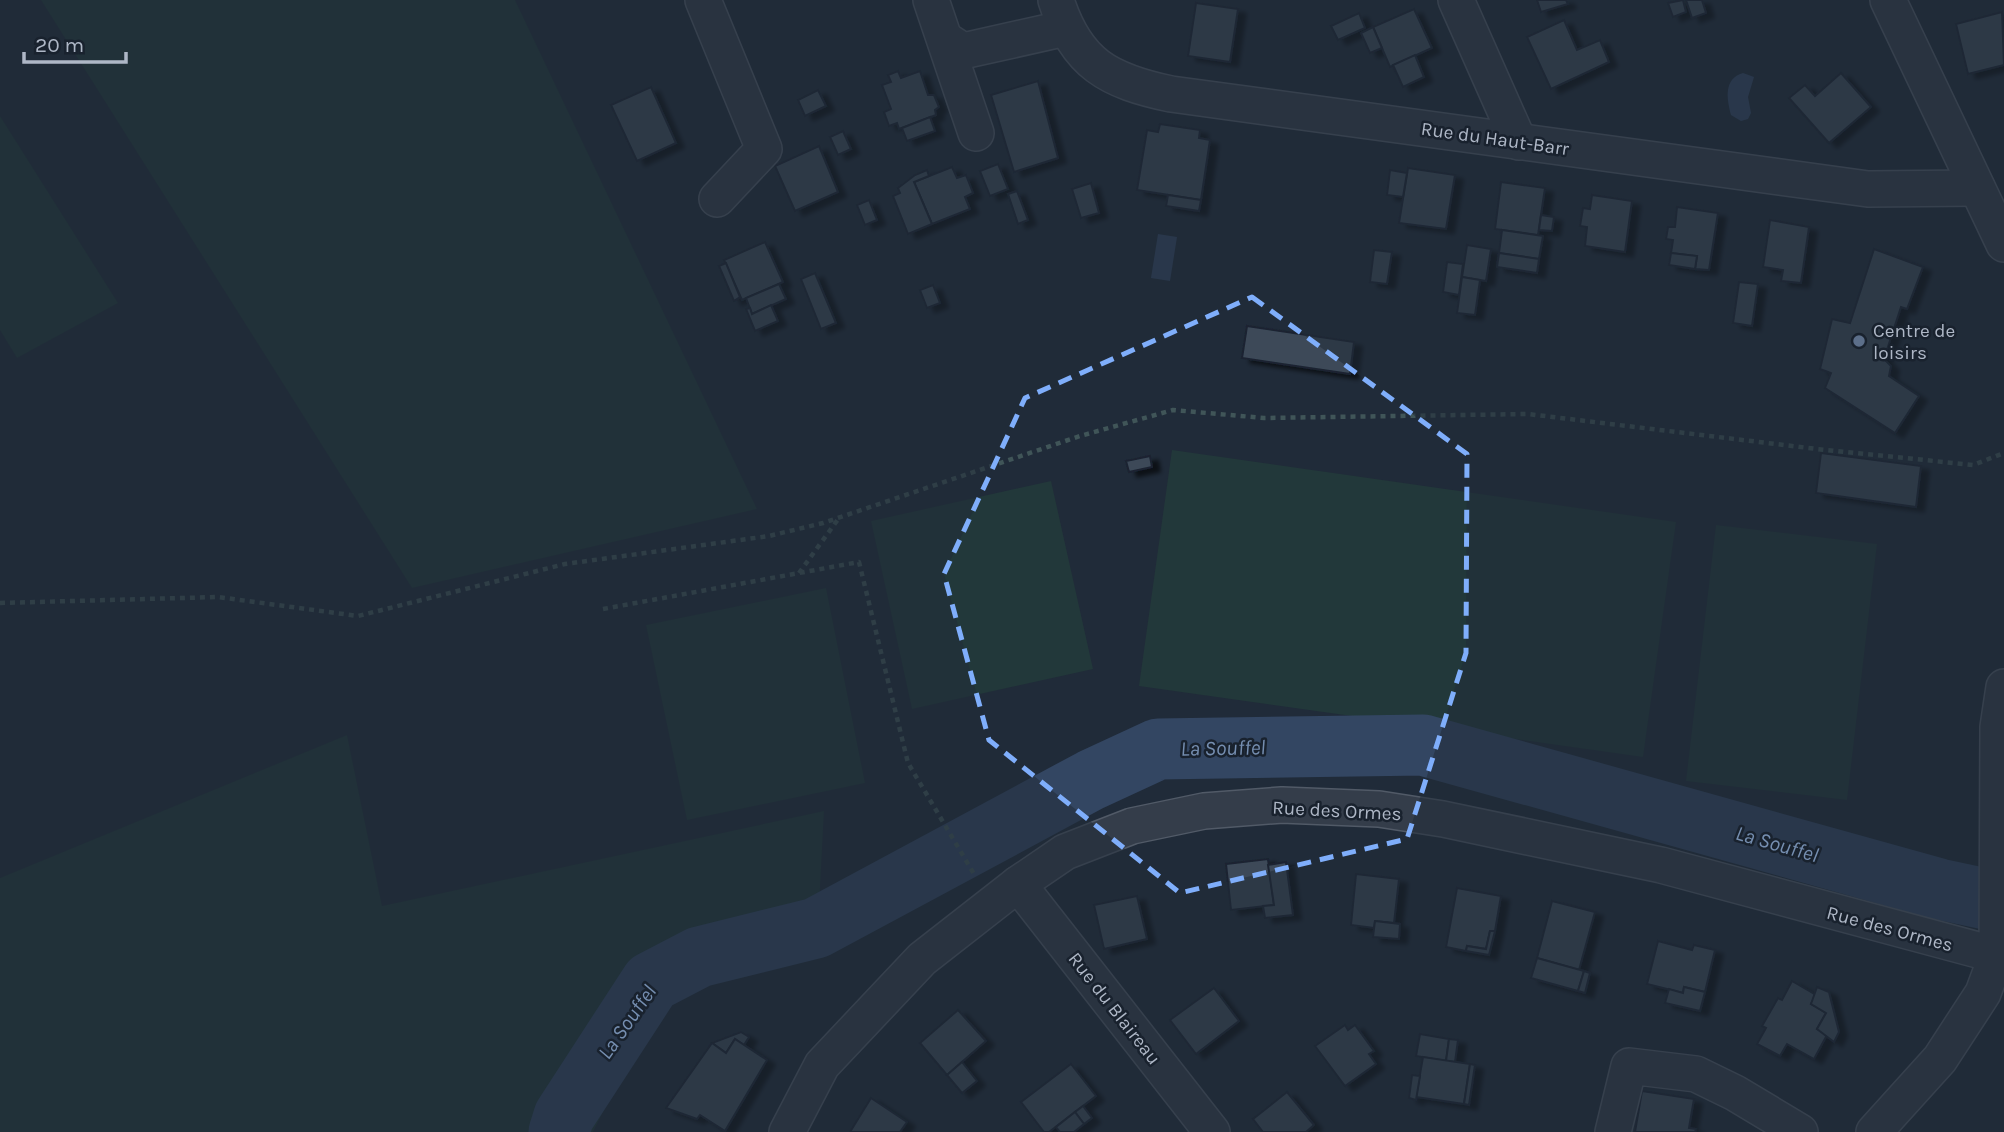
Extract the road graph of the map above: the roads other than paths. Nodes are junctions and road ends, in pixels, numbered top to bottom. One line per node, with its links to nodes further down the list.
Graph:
1 (703, 0): 10 (street)
2 (931, 0): 6 (street)
3 (1456, 0): 8 (street)
4 (1895, 1): 9 (street)
5 (1061, 14): 6 (street); 8 (street, Rue du Haut-Barr)
6 (946, 40): 7 (street)
7 (976, 133)
8 (1519, 142): 9 (street, Rue du Haut-Barr)
9 (1977, 188): 11 (street)
10 (717, 199)
11 (2000, 227)
12 (2004, 687): 14 (street)
13 (1018, 884): 14 (street, Rue des Ormes); 15 (street, Rue des Ormes); 16 (street, Rue du Blaireau)
14 (2001, 956): 19 (street)
15 (787, 1132)
16 (1212, 1132)
17 (1613, 1132): 18 (street)
18 (1800, 1132)
19 (1874, 1132)

